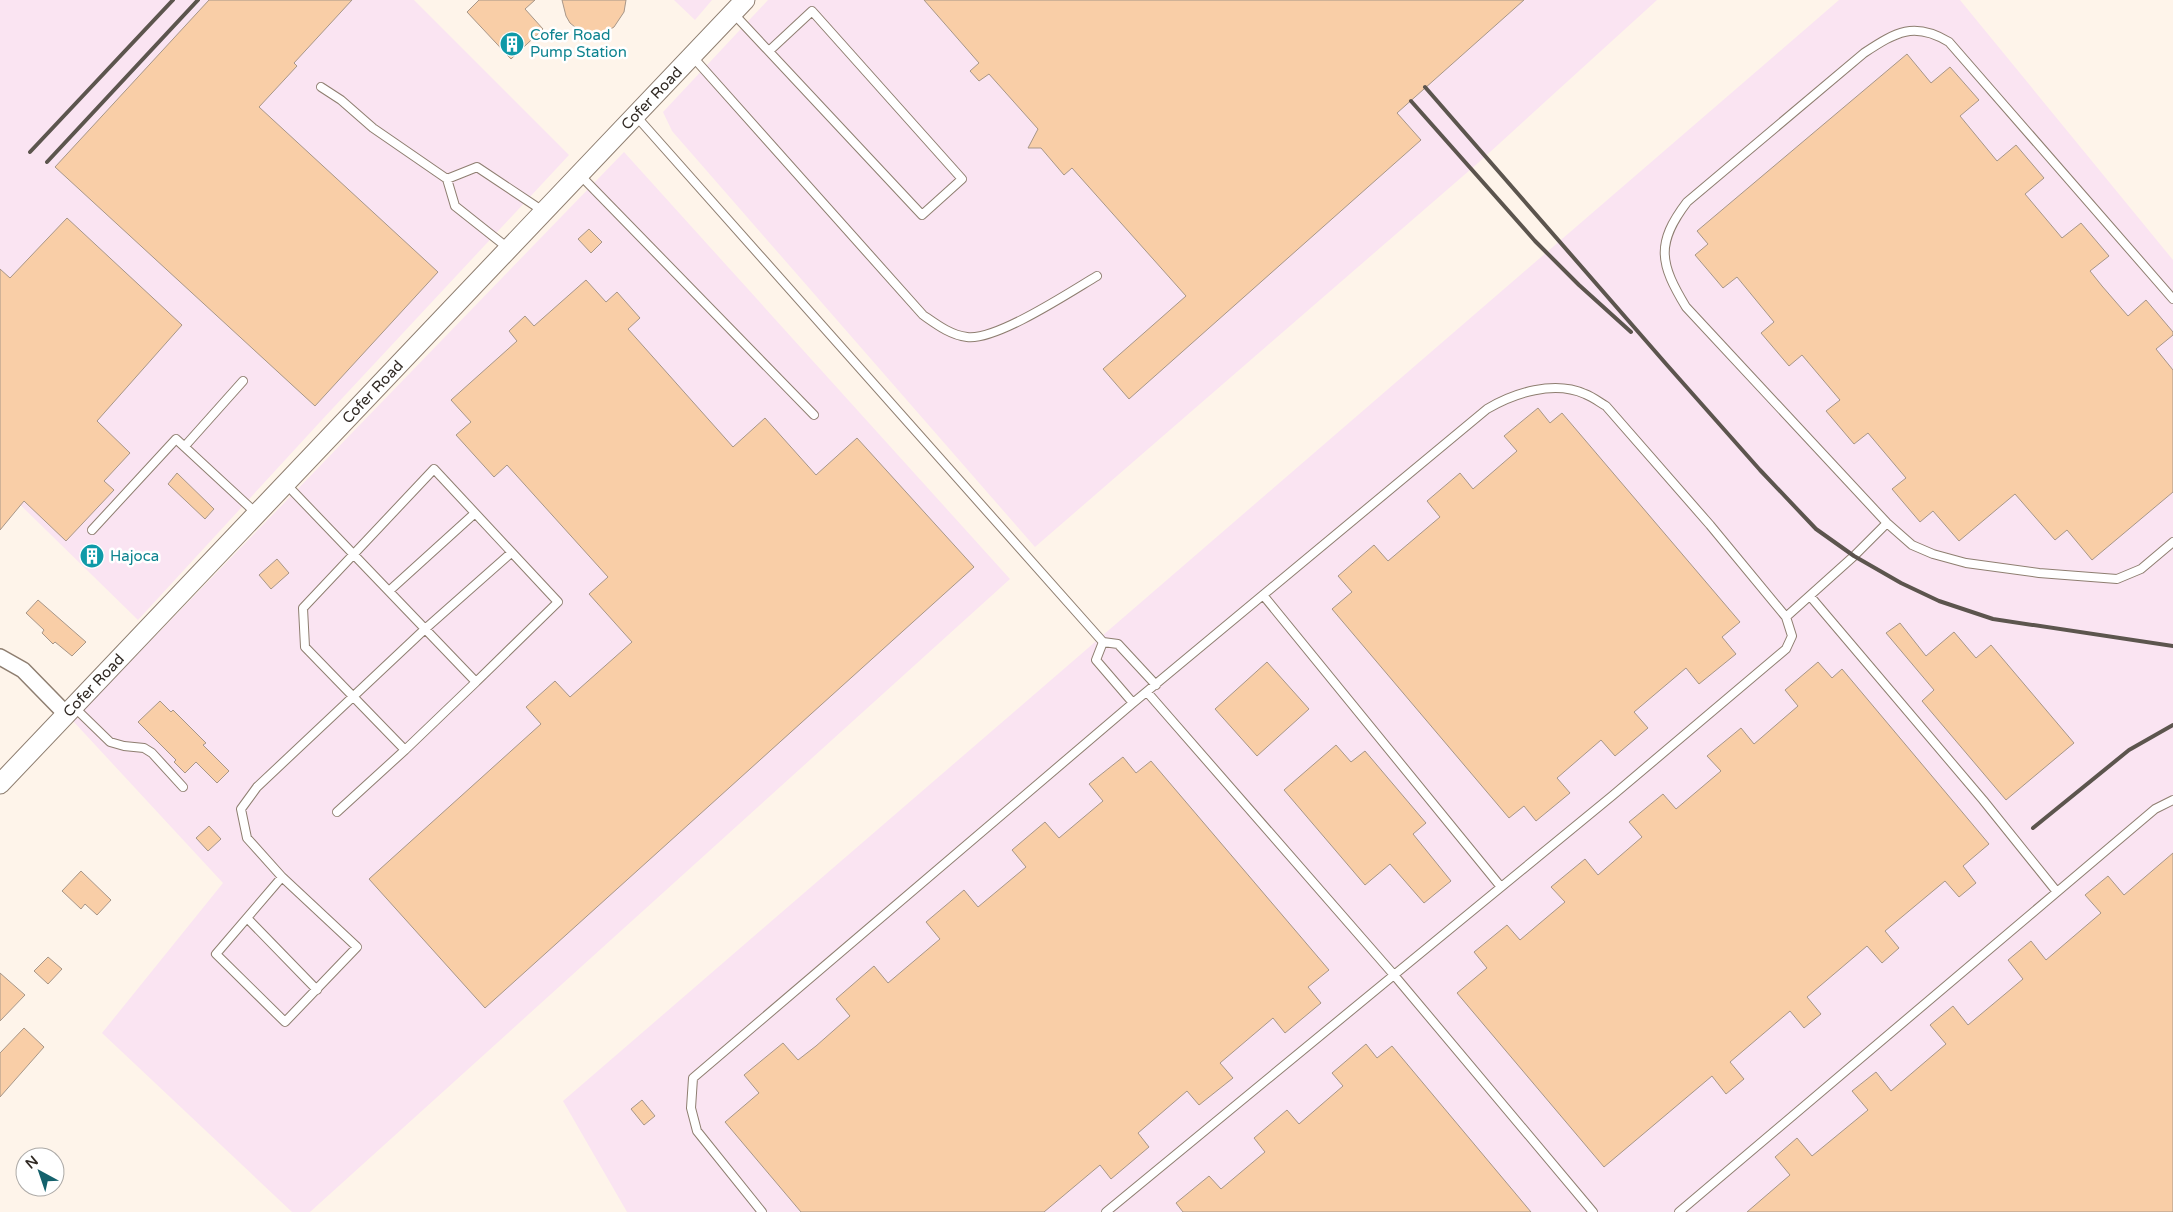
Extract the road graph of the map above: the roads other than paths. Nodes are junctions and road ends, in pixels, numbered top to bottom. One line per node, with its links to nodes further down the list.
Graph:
1 (739, 7): 2 (lane); 3 (street, Cofer Road)
2 (769, 51): 2 (lane)
3 (692, 56): 5 (street, Cofer Road); 10 (lane)
4 (321, 87): 7 (lane)
5 (636, 116): 6 (street, Cofer Road); 28 (lane)
6 (580, 175): 8 (street, Cofer Road); 13 (lane)
7 (447, 179): 8 (lane); 9 (lane)
8 (545, 212): 9 (street, Cofer Road)
9 (509, 249): 15 (street, Cofer Road)
10 (1097, 276)
11 (2173, 299): 18 (lane)
12 (243, 381): 14 (lane)
13 (814, 415)
14 (185, 446): 16 (lane); 19 (lane)
15 (286, 484): 16 (street, Cofer Road); 22 (lane)
16 (257, 514): 35 (street, Cofer Road)
17 (474, 514): 21 (lane); 22 (lane); 23 (lane)
18 (1886, 523): 20 (lane); 25 (lane)
19 (92, 530)
20 (2173, 542)
21 (511, 553): 27 (lane); 30 (lane)
22 (354, 554): 23 (lane); 33 (lane)
23 (389, 591): 27 (lane)
24 (1263, 595): 26 (lane); 31 (lane); 42 (lane)
25 (1810, 596): 26 (lane); 43 (lane)
26 (1786, 617): 42 (lane)
27 (425, 629): 30 (lane); 33 (lane)
28 (1103, 642): 31 (lane); 34 (lane)
29 (0, 656): 35 (street)
30 (476, 682): 36 (lane)
31 (1156, 684): 32 (lane)
32 (1147, 692): 34 (lane); 45 (lane)
33 (353, 696): 36 (lane); 41 (lane)
34 (1133, 703): 47 (lane)
35 (70, 710): 37 (street, Cofer Road); 38 (lane)
36 (404, 750): 40 (lane)
37 (0, 784)
38 (183, 787)
39 (2173, 800): 43 (lane)
40 (337, 812)
41 (282, 878): 44 (lane); 46 (lane)
42 (1501, 887): 45 (lane)
43 (2057, 892): 50 (lane)
44 (247, 918): 46 (lane); 46 (lane)
45 (1394, 974): 48 (lane); 49 (lane)
46 (317, 990)
47 (762, 1212)
48 (1106, 1212)
49 (1593, 1212)
50 (1679, 1212)

